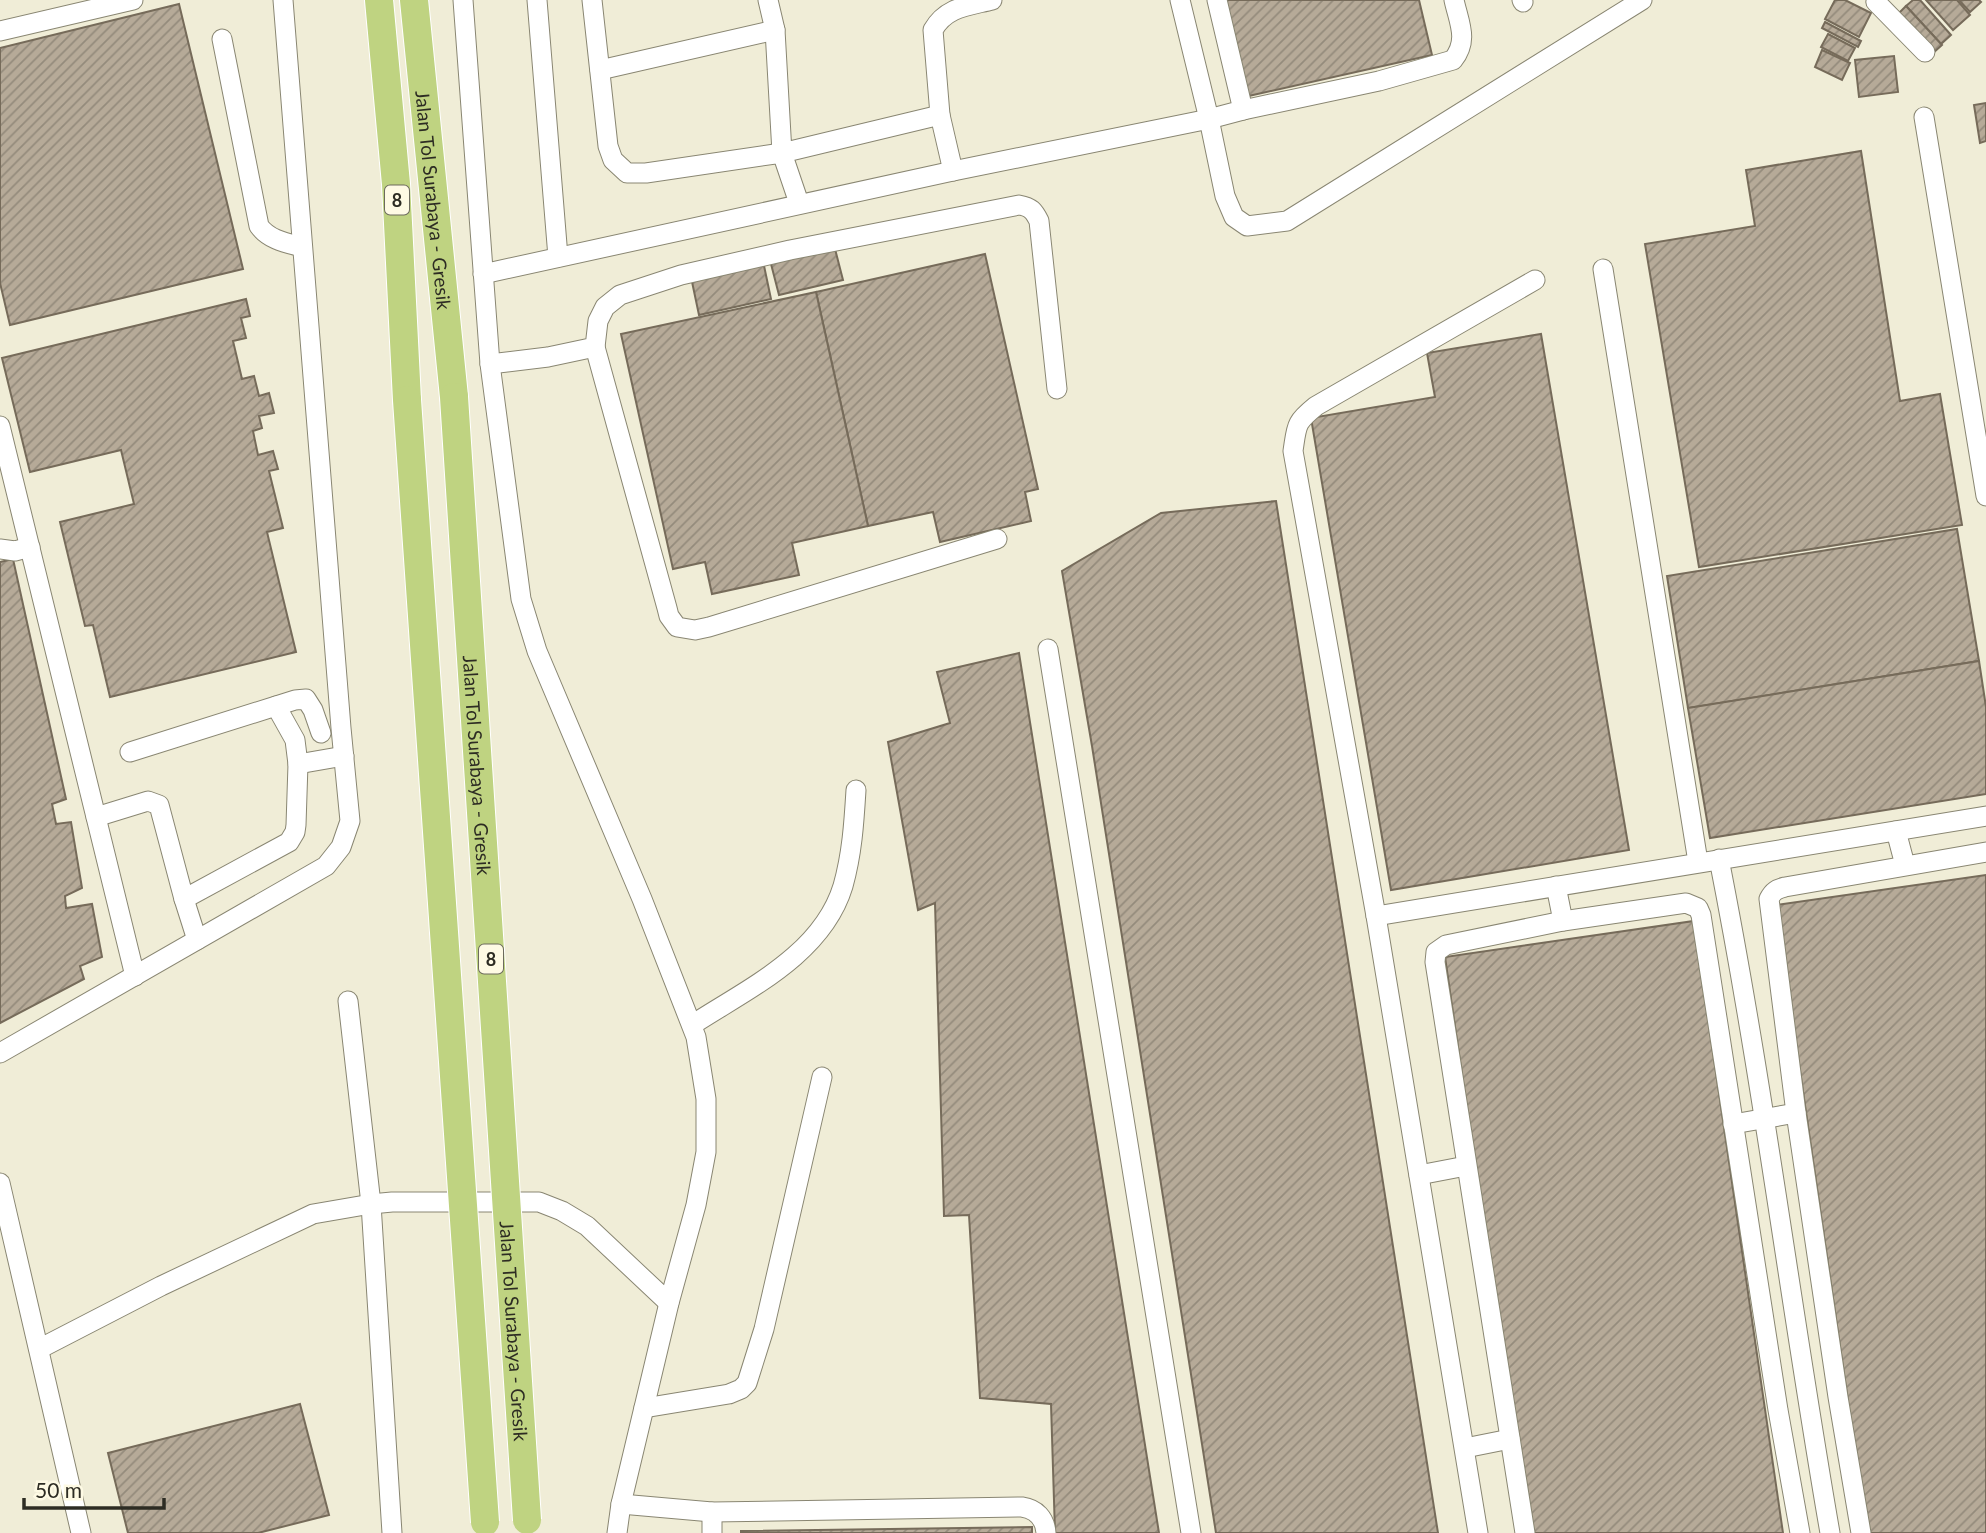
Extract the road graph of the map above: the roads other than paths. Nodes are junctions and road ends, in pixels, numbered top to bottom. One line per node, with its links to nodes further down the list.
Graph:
1 (133, 0): 15 (street)
2 (283, 0): 28 (street)
3 (379, 0): 86 (highway, Jalan Tol Surabaya - Gresik / 8, bridge)
4 (414, 0): 85 (highway, Jalan Tol Surabaya - Gresik / 8, bridge)
5 (463, 0): 31 (street)
6 (537, 0): 29 (street)
7 (592, 0): 20 (street)
8 (768, 0): 17 (street)
9 (992, 0): 22 (street)
10 (1180, 0): 24 (street)
11 (1217, 0): 21 (street)
12 (1454, 0): 21 (street)
13 (1642, 0): 24 (street)
14 (1875, 1): 19 (street)
15 (76, 6): 16 (street)
16 (1, 28)
17 (775, 30): 20 (street); 25 (street)
18 (222, 39): 28 (street)
19 (1925, 52)
20 (600, 70): 25 (street)
21 (1243, 110): 24 (street)
22 (940, 115): 25 (street); 26 (street)
23 (1924, 117): 36 (street)
24 (1209, 119): 26 (street)
25 (782, 153): 27 (street)
26 (953, 171): 27 (street)
27 (799, 203): 29 (street)
28 (302, 247): 44 (street)
29 (558, 257): 31 (street)
30 (1603, 269): 56 (street)
31 (482, 274): 34 (street)
32 (1535, 279): 60 (street)
33 (595, 347): 34 (street); 35 (street); 39 (street)
34 (490, 363): 65 (street)
35 (1057, 389)
36 (1979, 408): 38 (street)
37 (0, 426): 40 (street)
38 (1986, 496)
39 (997, 539)
40 (30, 547): 41 (street); 52 (street)
41 (0, 549)
42 (1048, 649): 92 (street)
43 (276, 706): 45 (street); 46 (street); 47 (street)
44 (341, 728): 45 (street); 48 (street)
45 (321, 733): 46 (street)
46 (295, 740): 49 (street)
47 (130, 752)
48 (344, 756): 49 (street); 62 (street)
49 (298, 764): 59 (street)
50 (856, 790): 65 (street)
51 (1986, 816): 53 (street)
52 (96, 817): 59 (street); 63 (street)
53 (1896, 831): 55 (street); 57 (street)
54 (1986, 852): 57 (street)
55 (1719, 859): 56 (street); 69 (street)
56 (1698, 862): 58 (street)
57 (1905, 865): 68 (street)
58 (1556, 886): 60 (street); 61 (street)
59 (184, 899): 62 (street)
60 (1376, 916): 72 (street)
61 (1563, 921): 70 (street); 71 (street)
62 (197, 940): 63 (street)
63 (135, 976): 66 (street)
64 (348, 1001): 74 (street)
65 (692, 1025): 75 (street)
66 (0, 1053)
67 (822, 1077): 79 (street)
68 (1796, 1113): 69 (street); 77 (street)
69 (1764, 1118): 70 (street); 78 (street)
70 (1733, 1124): 80 (street)
71 (1466, 1166): 72 (street); 81 (street)
72 (1419, 1175): 82 (street)
73 (0, 1183): 76 (street)
74 (371, 1204): 75 (street); 76 (street); 88 (street)
75 (669, 1303): 79 (street)
76 (39, 1349): 87 (street)
77 (1838, 1397): 78 (street); 97 (street)
78 (1808, 1404): 80 (street); 96 (street)
79 (644, 1408): 83 (street)
80 (1778, 1410): 95 (street)
81 (1510, 1439): 82 (street); 94 (street)
82 (1465, 1448): 93 (street)
83 (621, 1504): 84 (street); 89 (street)
84 (712, 1512): 90 (street); 91 (street)
85 (528, 1527)
86 (486, 1528)
87 (81, 1533)
88 (392, 1533)
89 (617, 1533)
90 (712, 1533)
91 (1046, 1533)
92 (1191, 1533)
93 (1478, 1533)
94 (1525, 1533)
95 (1800, 1533)
96 (1830, 1533)
97 (1861, 1533)

